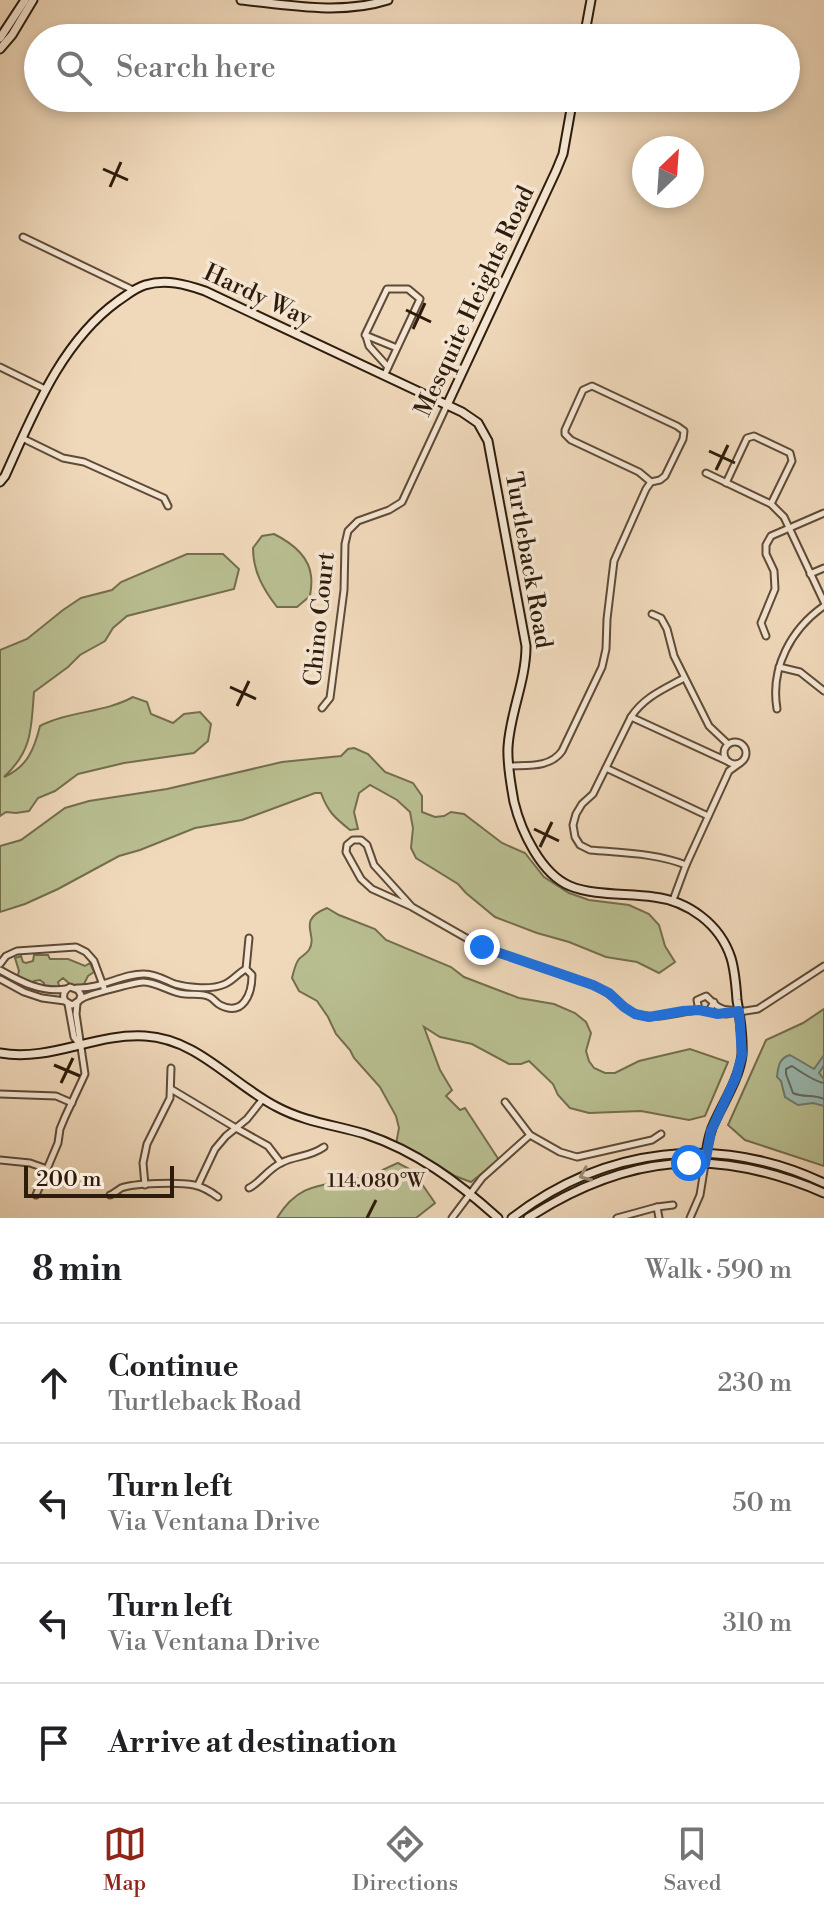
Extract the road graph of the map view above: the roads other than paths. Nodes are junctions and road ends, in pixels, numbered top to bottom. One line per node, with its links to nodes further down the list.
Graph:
1 (25, 0): 7 (main road)
2 (33, 0): 8 (main road)
3 (241, 0): 4 (main road)
4 (388, 0)
5 (591, 0): 6 (main road)
6 (587, 24)
7 (0, 38)
8 (0, 49)
9 (570, 112): 18 (main road, Mesquite Heights Road)
10 (23, 237): 11 (street)
11 (133, 290): 16 (main road, Hardy Way); 17 (main road, Hardy Way)
12 (365, 335): 13 (street); 13 (street); 15 (street)
13 (397, 348): 15 (street)
14 (0, 367): 17 (street)
15 (388, 367): 16 (street)
16 (384, 376): 18 (main road, Hardy Way)
17 (45, 389): 19 (main road, Hardy Way)
18 (447, 405): 26 (street, Mesquite Heights Road); 43 (main road, Turtleback Road)
19 (22, 438): 21 (main road, Hardy Way); 25 (street)
20 (706, 473): 23 (street)
21 (0, 482)
22 (651, 482): 22 (street); 43 (street)
23 (726, 483): 24 (street); 24 (street)
24 (771, 504): 28 (street)
25 (168, 506)
26 (389, 510): 37 (street, Chino Court)
27 (824, 513): 28 (street)
28 (789, 529): 30 (street); 33 (street)
29 (824, 568): 30 (street)
30 (810, 574): 31 (street)
31 (824, 604): 34 (street)
32 (652, 614): 35 (street)
33 (766, 636)
34 (779, 667): 36 (street); 38 (street)
35 (684, 678): 39 (street); 40 (street)
36 (824, 691)
37 (322, 708)
38 (777, 709)
39 (631, 717): 41 (street); 44 (street)
40 (728, 744): 41 (street); 42 (street)
41 (729, 762): 42 (street)
42 (740, 763): 45 (street)
43 (509, 766): 47 (main road, Turtleback Road)
44 (606, 768): 45 (street); 46 (street)
45 (708, 816): 46 (street)
46 (686, 865): 47 (street)
47 (673, 900): 64 (main road, Turtleback Road)
48 (412, 907): 48 (street); 62 (street)
49 (249, 938): 52 (street)
50 (824, 966): 64 (street)
51 (0, 967): 54 (street); 56 (street)
52 (246, 969): 56 (street); 56 (street)
53 (0, 979): 58 (street)
54 (67, 988): 55 (street); 58 (street)
55 (76, 988): 56 (street); 59 (street)
56 (104, 989): 59 (street)
57 (697, 1000): 60 (street); 61 (street); 62 (street)
58 (66, 1002): 59 (street); 65 (street)
59 (78, 1002): 65 (street)
60 (714, 1002): 63 (street); 64 (street)
61 (699, 1010): 62 (street); 63 (street)
62 (683, 1011)
63 (709, 1011): 64 (street)
64 (739, 1011): 77 (main road, Turtleback Road)
65 (81, 1045): 66 (main road); 70 (main road); 72 (street)
66 (0, 1053)
67 (171, 1068): 68 (street)
68 (171, 1089): 73 (street); 82 (street)
69 (0, 1094): 72 (street)
70 (262, 1100): 73 (street); 85 (main road)
71 (505, 1102): 75 (street)
72 (72, 1103): 80 (street)
73 (236, 1128): 79 (street); 83 (street)
74 (661, 1134): 75 (street)
75 (530, 1135): 85 (street)
76 (324, 1147): 79 (street)
77 (705, 1159): 81 (main road); 86 (main road); 94 (main road, one-way to 94); 95 (main road); 98 (street, Turtleback Road)
78 (0, 1160): 80 (street)
79 (281, 1163): 84 (street)
80 (47, 1169): 87 (street)
81 (824, 1183)
82 (145, 1185): 83 (street); 88 (street)
83 (198, 1185): 89 (street)
84 (249, 1188)
85 (470, 1193): 92 (street); 93 (main road)
86 (824, 1193)
87 (36, 1195)
88 (110, 1195)
89 (218, 1197)
90 (673, 1205): 91 (street)
91 (657, 1207): 96 (street); 97 (street)
92 (452, 1218)
93 (498, 1218)
94 (512, 1218)
95 (528, 1218)
96 (617, 1218)
97 (659, 1218)
98 (690, 1218)

